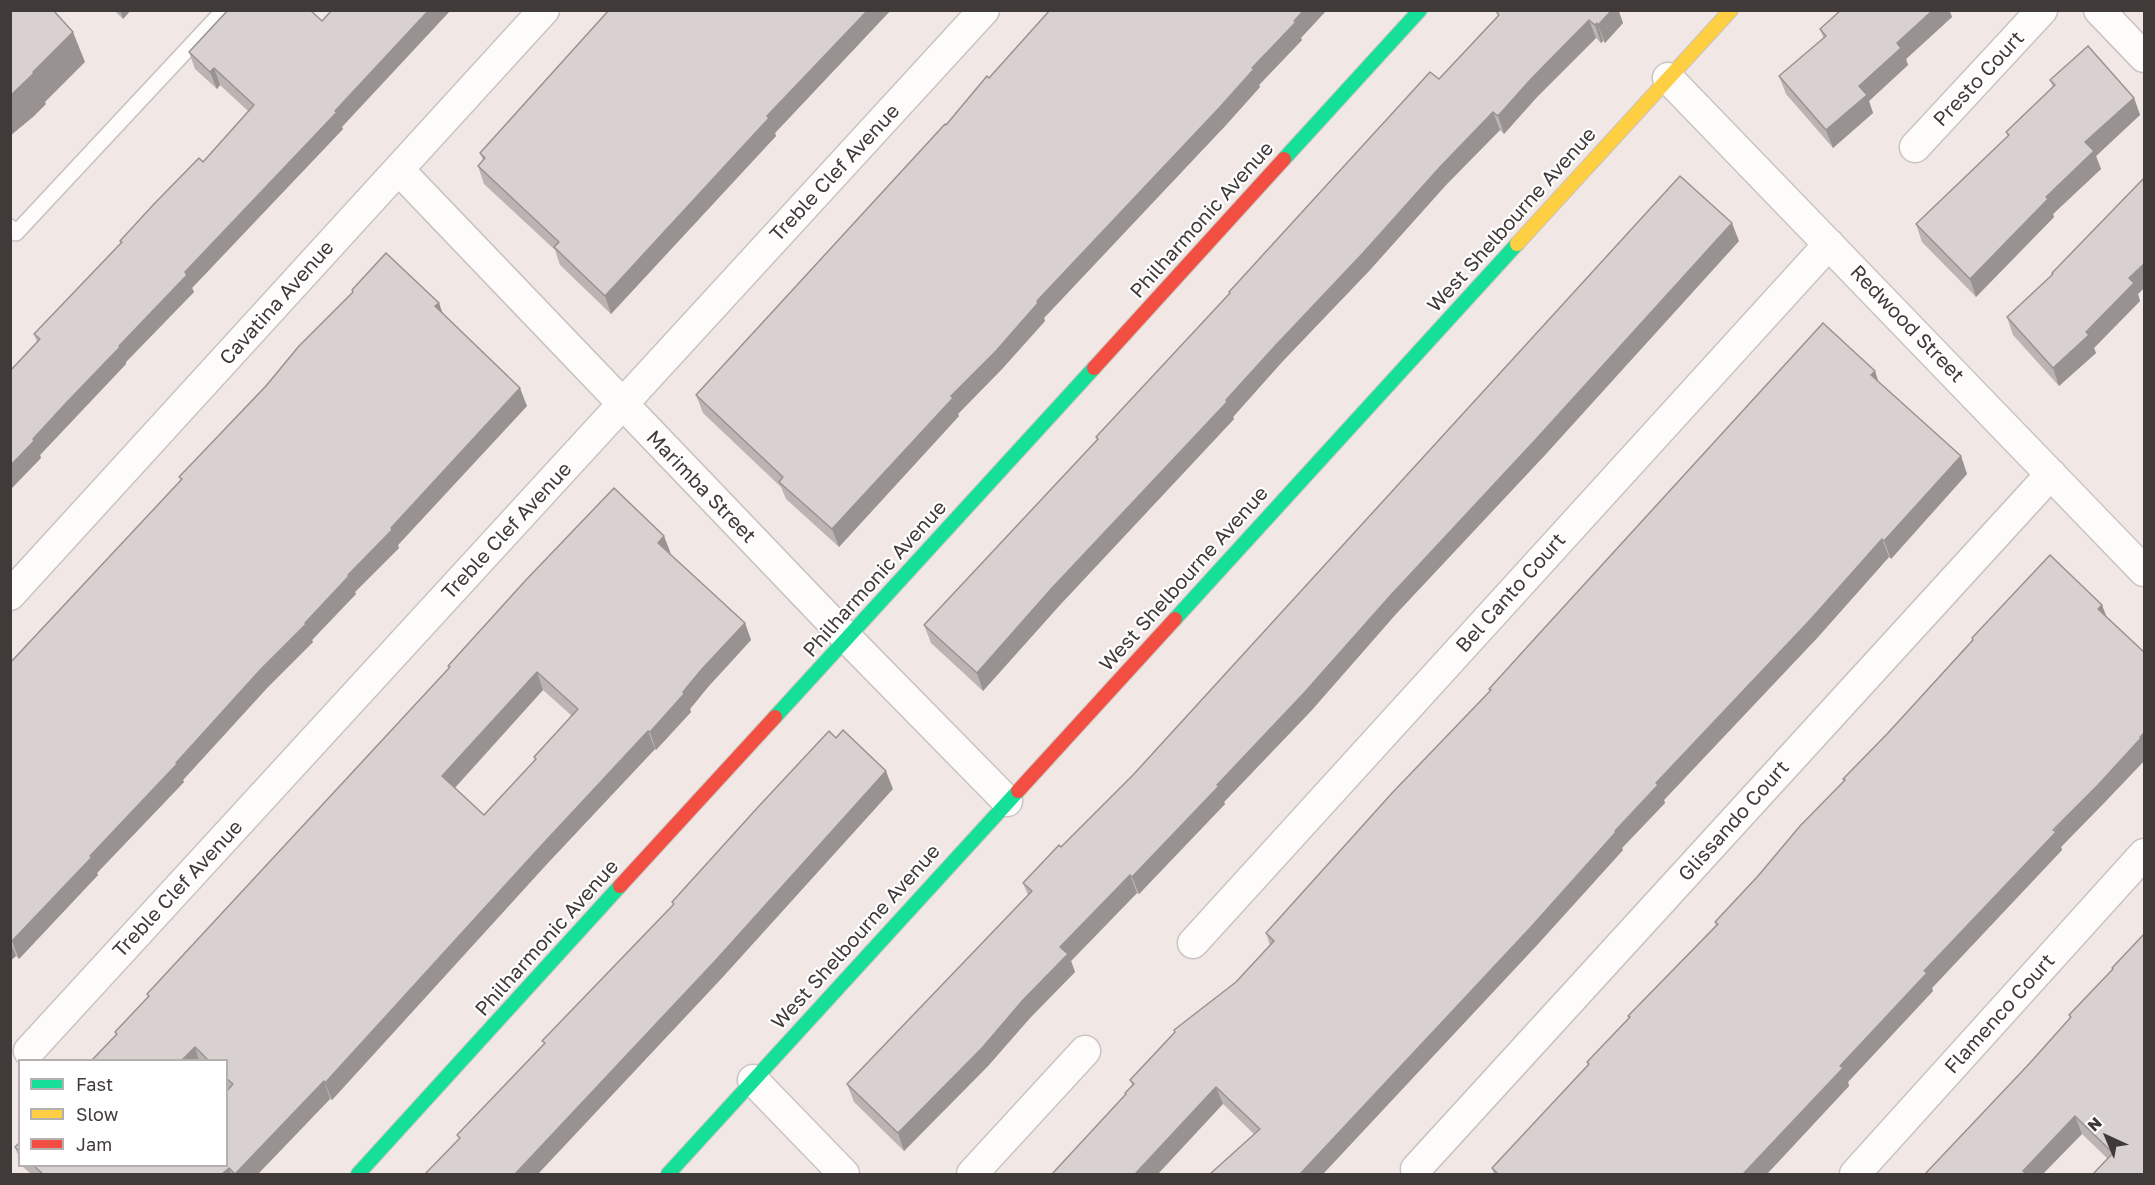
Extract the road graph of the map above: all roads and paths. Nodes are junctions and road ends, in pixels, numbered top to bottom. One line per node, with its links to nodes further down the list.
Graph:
1 (224, 10): 12 (lane)
2 (544, 10): 11 (street, Cavatina Avenue)
3 (984, 10): 14 (street, Treble Clef Avenue)
4 (1420, 10): 18 (street, Philharmonic Avenue)
5 (1731, 10): 9 (street, West Shelbourne Avenue)
6 (2042, 10): 10 (street, Presto Court)
7 (2099, 10): 8 (street)
8 (2145, 57)
9 (1668, 78): 13 (street, Redwood Street); 19 (street, West Shelbourne Avenue)
10 (1915, 147)
11 (399, 170): 14 (street, Marimba Street); 17 (street, Cavatina Avenue)
12 (10, 227)
13 (1829, 244): 15 (street, Redwood Street); 21 (street, Bel Canto Court)
14 (622, 405): 18 (street, Marimba Street); 22 (street, Treble Clef Avenue)
15 (2051, 474): 16 (street, Redwood Street); 25 (street, Glissando Court)
16 (2145, 571)
17 (10, 595)
18 (847, 638): 19 (street, Marimba Street); 26 (street, Philharmonic Avenue)
19 (1007, 801): 24 (street, West Shelbourne Avenue)
20 (2145, 854): 30 (street, Flamenco Court)
21 (1193, 943)
22 (29, 1051)
23 (1085, 1051): 29 (street)
24 (753, 1080): 27 (street, West Shelbourne Avenue); 28 (street)
25 (1416, 1169)
26 (358, 1174)
27 (668, 1174)
28 (844, 1174)
29 (972, 1174)
30 (1855, 1174)

